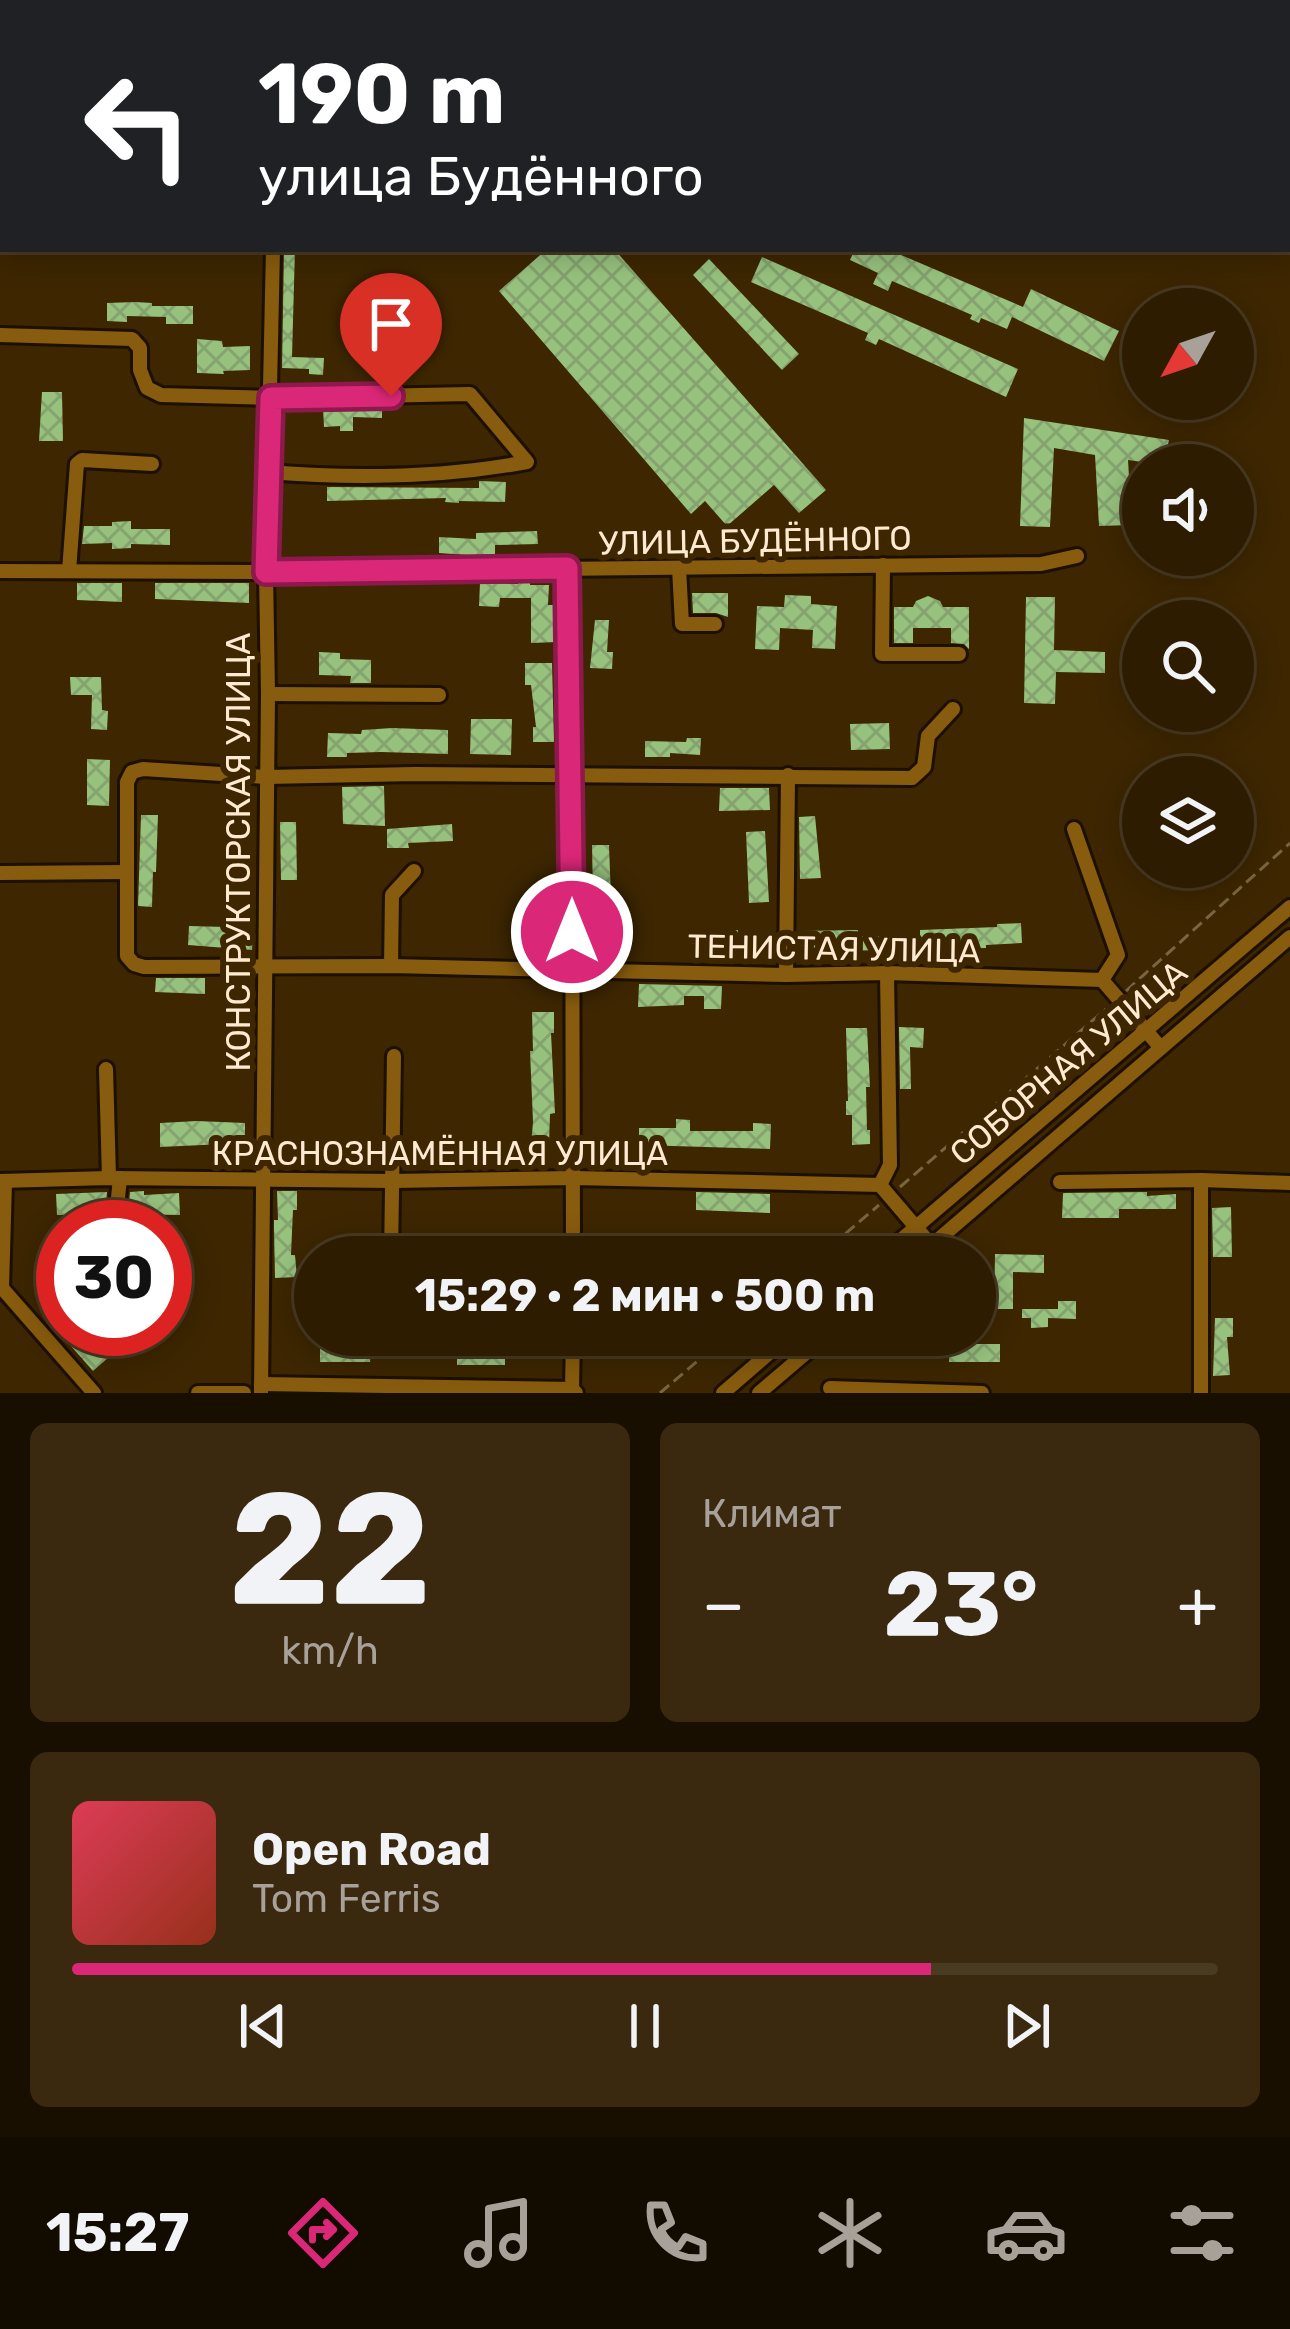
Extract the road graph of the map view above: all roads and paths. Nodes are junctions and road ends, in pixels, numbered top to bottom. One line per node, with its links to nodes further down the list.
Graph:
1 (273, 252): 3 (street, КОНСТРУКТОРСКАЯ УЛИЦА)
2 (0, 335): 3 (street)
3 (271, 398): 5 (street, КОНСТРУКТОРСКАЯ УЛИЦА); 5 (street)
4 (152, 464): 11 (street)
5 (268, 472): 12 (street, КОНСТРУКТОРСКАЯ УЛИЦА)
6 (1077, 556): 7 (street, УЛИЦА БУДЁННОГО)
7 (883, 566): 9 (street, УЛИЦА БУДЁННОГО); 14 (street)
8 (567, 568): 9 (street, УЛИЦА БУДЁННОГО); 12 (street, УЛИЦА БУДЁННОГО); 19 (street)
9 (679, 568): 13 (street)
10 (0, 571): 11 (street, УЛИЦА БУДЁННОГО)
11 (69, 571): 12 (street, УЛИЦА БУДЁННОГО)
12 (266, 572): 15 (street, КОНСТРУКТОРСКАЯ УЛИЦА)
13 (715, 624)
14 (959, 654)
15 (268, 694): 16 (street); 20 (street, КОНСТРУКТОРСКАЯ УЛИЦА)
16 (439, 695)
17 (953, 709): 18 (street)
18 (788, 775): 19 (street); 32 (street)
19 (572, 776): 20 (street); 30 (street)
20 (266, 777): 25 (street); 28 (street, КОНСТРУКТОРСКАЯ УЛИЦА)
21 (1074, 829): 33 (street)
22 (1290, 843): 34 (path)
23 (414, 871): 29 (street)
24 (0, 872): 25 (street)
25 (127, 872): 28 (street, ТЕНИСТАЯ УЛИЦА)
26 (1290, 907): 35 (street, СОБОРНАЯ УЛИЦА)
27 (1290, 937): 36 (street, СОБОРНАЯ УЛИЦА)
28 (264, 965): 29 (street, ТЕНИСТАЯ УЛИЦА); 41 (street, КОНСТРУКТОРСКАЯ УЛИЦА)
29 (391, 966): 30 (street, ТЕНИСТАЯ УЛИЦА)
30 (573, 971): 32 (street, ТЕНИСТАЯ УЛИЦА); 40 (street)
31 (886, 973): 32 (street, ТЕНИСТАЯ УЛИЦА); 33 (street, ТЕНИСТАЯ УЛИЦА); 47 (street)
32 (786, 975)
33 (1102, 980): 34 (street)
34 (1118, 998): 35 (street); 47 (path)
35 (1146, 1031): 36 (street); 49 (street, СОБОРНАЯ УЛИЦА)
36 (1161, 1048): 55 (street, СОБОРНАЯ УЛИЦА)
37 (394, 1056): 44 (street)
38 (106, 1069): 39 (street)
39 (114, 1178): 41 (street, КРАСНОЗНАМЁННАЯ УЛИЦА); 43 (street, КРАСНОЗНАМЁННАЯ УЛИЦА); 48 (street)
40 (574, 1178): 44 (street, КРАСНОЗНАМЁННАЯ УЛИЦА); 47 (street, КРАСНОЗНАМЁННАЯ УЛИЦА); 51 (street)
41 (264, 1180): 44 (street, КРАСНОЗНАМЁННАЯ УЛИЦА); 60 (street, КОНСТРУКТОРСКАЯ УЛИЦА)
42 (1202, 1180): 45 (street); 46 (street); 70 (street)
43 (2, 1181): 63 (street)
44 (392, 1181): 50 (street)
45 (1060, 1182)
46 (1290, 1183)
47 (885, 1190): 49 (street); 52 (path)
48 (114, 1200)
49 (916, 1227): 53 (street, СОБОРНАЯ УЛИЦА); 54 (street)
50 (391, 1236)
51 (573, 1236)
52 (839, 1236)
53 (906, 1236)
54 (924, 1236)
55 (944, 1236)
56 (573, 1356): 62 (street)
57 (703, 1356): 66 (path)
58 (766, 1356): 67 (street)
59 (802, 1356): 68 (street)
60 (261, 1388): 62 (street)
61 (830, 1388): 69 (street)
62 (574, 1391)
63 (94, 1393)
64 (198, 1393): 65 (street)
65 (244, 1393)
66 (660, 1393)
67 (723, 1393)
68 (759, 1393)
69 (982, 1393)
70 (1201, 1393)

